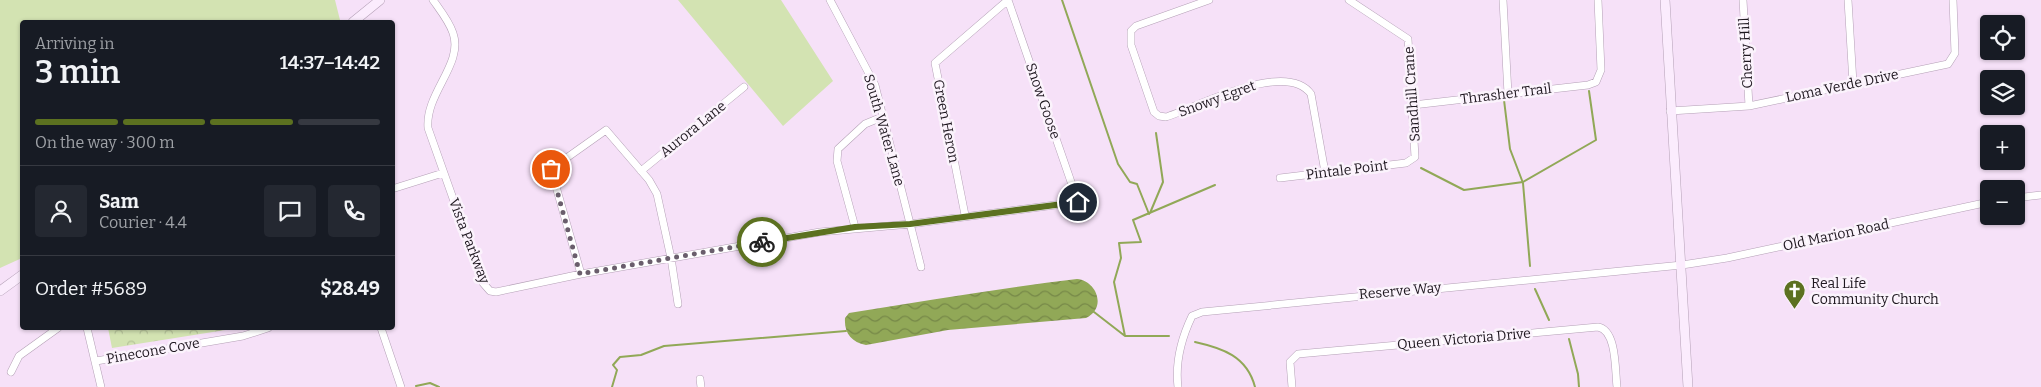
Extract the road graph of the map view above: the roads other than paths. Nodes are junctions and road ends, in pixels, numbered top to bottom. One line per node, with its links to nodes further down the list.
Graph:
1 (380, 0): 13 (main road)
2 (433, 0): 24 (street, Vista Parkway)
3 (830, 0): 20 (street, South Water Lane)
4 (1008, 0): 29 (street, Snow Goose); 31 (street, Green Heron)
5 (1209, 0): 23 (street, Snowy Egret)
6 (1350, 0): 17 (street, Sandhill Crane)
7 (1503, 0): 16 (street)
8 (1598, 0): 16 (street, Thrasher Trail)
9 (1664, 0): 19 (main road)
10 (1742, 0): 18 (street, Cherry Hill)
11 (1848, 0): 14 (street)
12 (1952, 0): 14 (street, Loma Verde Drive)
13 (355, 20)
14 (1853, 83): 18 (street, Loma Verde Drive)
15 (744, 87): 22 (street, Aurora Lane)
16 (1508, 94): 17 (street, Thrasher Trail)
17 (1412, 105): 21 (street, Sandhill Crane)
18 (1749, 106): 19 (street, Loma Verde Drive)
19 (1670, 111): 35 (main road)
20 (882, 117): 32 (street, South Water Lane); 33 (street)
21 (1413, 160): 23 (street, Pintale Point)
22 (641, 170): 34 (street); 37 (street)
23 (1325, 172): 25 (street, Pintale Point)
24 (444, 173): 26 (street); 37 (street, Vista Parkway)
25 (1280, 178)
26 (395, 188)
27 (2041, 195): 28 (street)
28 (2025, 197)
29 (1078, 202): 31 (street, Vista Parkway)
30 (1980, 204): 35 (street, Old Marion Road)
31 (965, 215): 32 (street, Vista Parkway)
32 (910, 224): 33 (street, Vista Parkway); 36 (street, South Water Lane)
33 (855, 227): 34 (street, Vista Parkway)
34 (671, 258): 37 (street, Vista Parkway); 40 (street)
35 (1682, 265): 49 (street, Reserve Way); 52 (main road)
36 (920, 267)
37 (580, 274)
38 (20, 276): 39 (main road)
39 (0, 291)
40 (678, 304)
41 (55, 330): 46 (street)
42 (88, 330): 45 (street)
43 (262, 330): 45 (street, Pinecone Cove)
44 (382, 330): 48 (street)
45 (96, 361): 47 (street)
46 (12, 372)
47 (101, 387)
48 (401, 387)
49 (1178, 387)
50 (1292, 387): 51 (street, Queen Victoria Drive)
51 (1617, 387)
52 (1688, 387)

